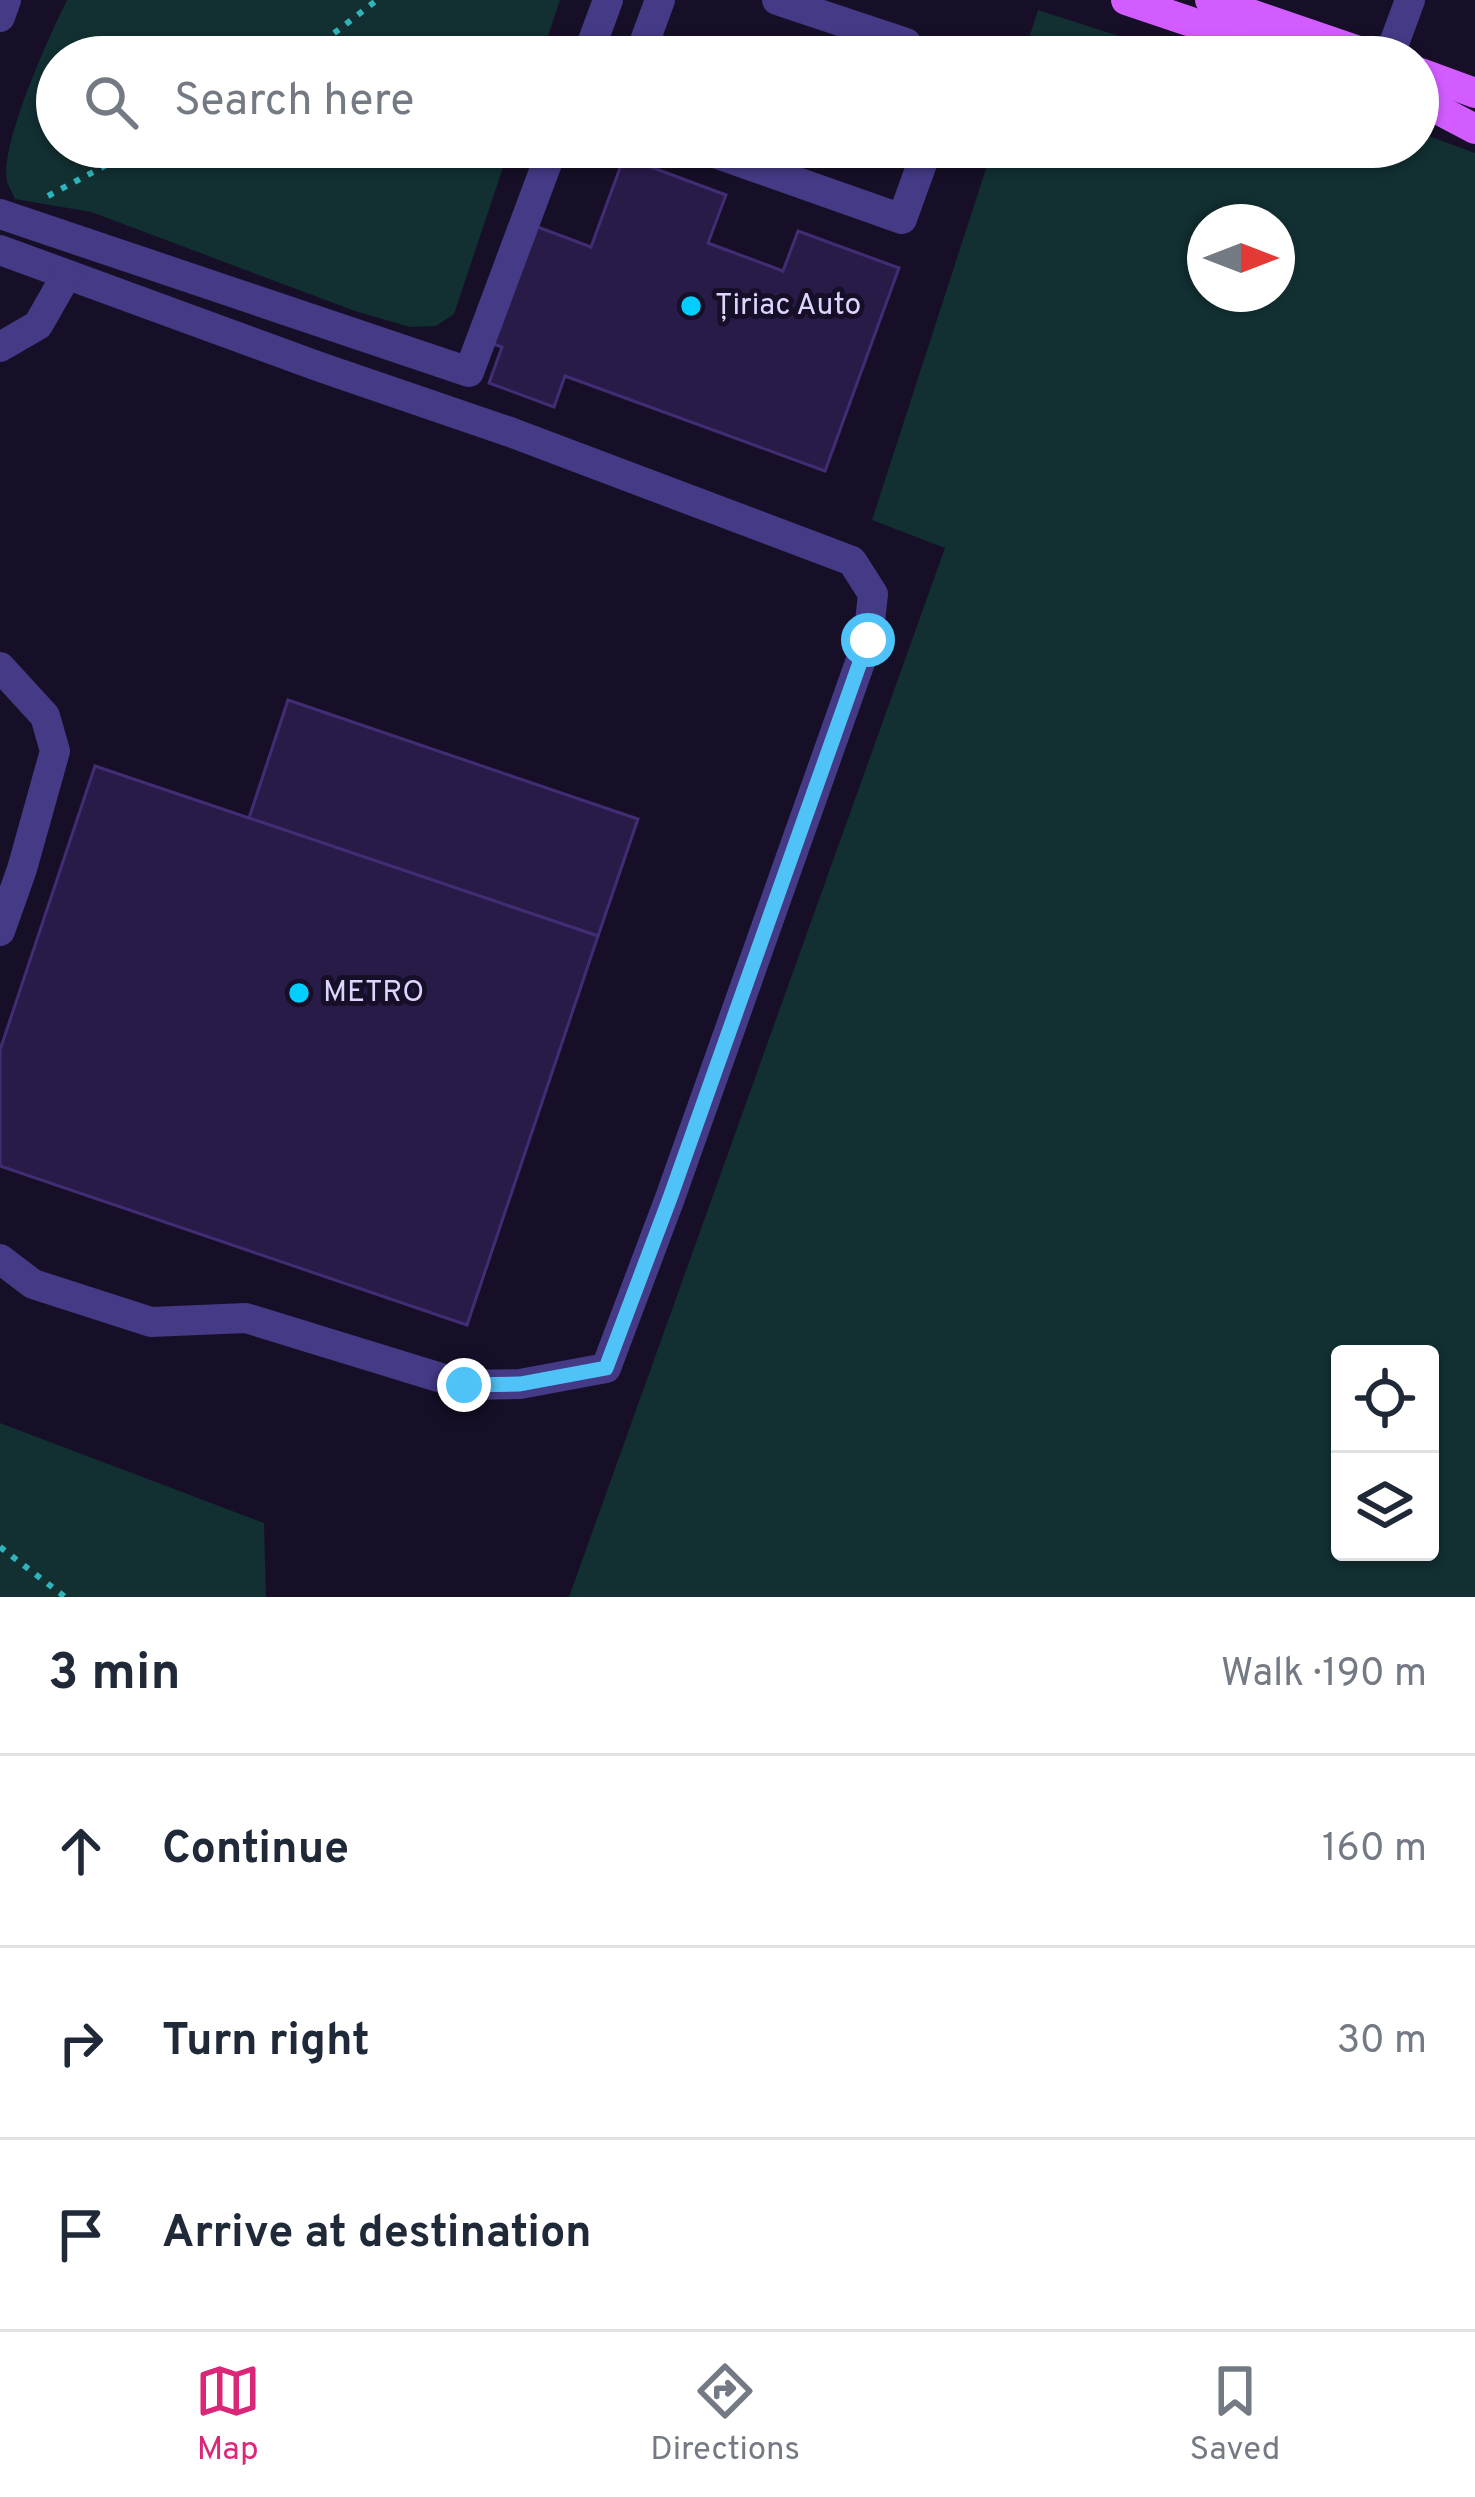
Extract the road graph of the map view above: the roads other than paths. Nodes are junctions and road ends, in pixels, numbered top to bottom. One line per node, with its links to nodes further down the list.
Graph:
1 (6, 0): 8 (lane)
2 (608, 0): 9 (lane)
3 (660, 0): 10 (lane)
4 (776, 0): 11 (lane)
5 (1126, 0): 12 (main road)
6 (1210, 0): 13 (main road)
7 (1410, 0): 14 (lane)
8 (0, 17)
9 (595, 36)
10 (647, 36)
11 (885, 36)
12 (1233, 36)
13 (1315, 36)
14 (1397, 36)
15 (1439, 80): 16 (main road)
16 (1475, 93)
17 (1439, 110): 18 (main road)
18 (1475, 128)
19 (545, 168): 22 (lane)
20 (758, 168): 21 (lane)
21 (920, 168)
22 (5, 215)
23 (0, 250): 24 (lane)
24 (66, 276): 25 (lane); 28 (lane)
25 (0, 347)
26 (0, 667): 27 (lane)
27 (0, 931)
28 (0, 1259)

